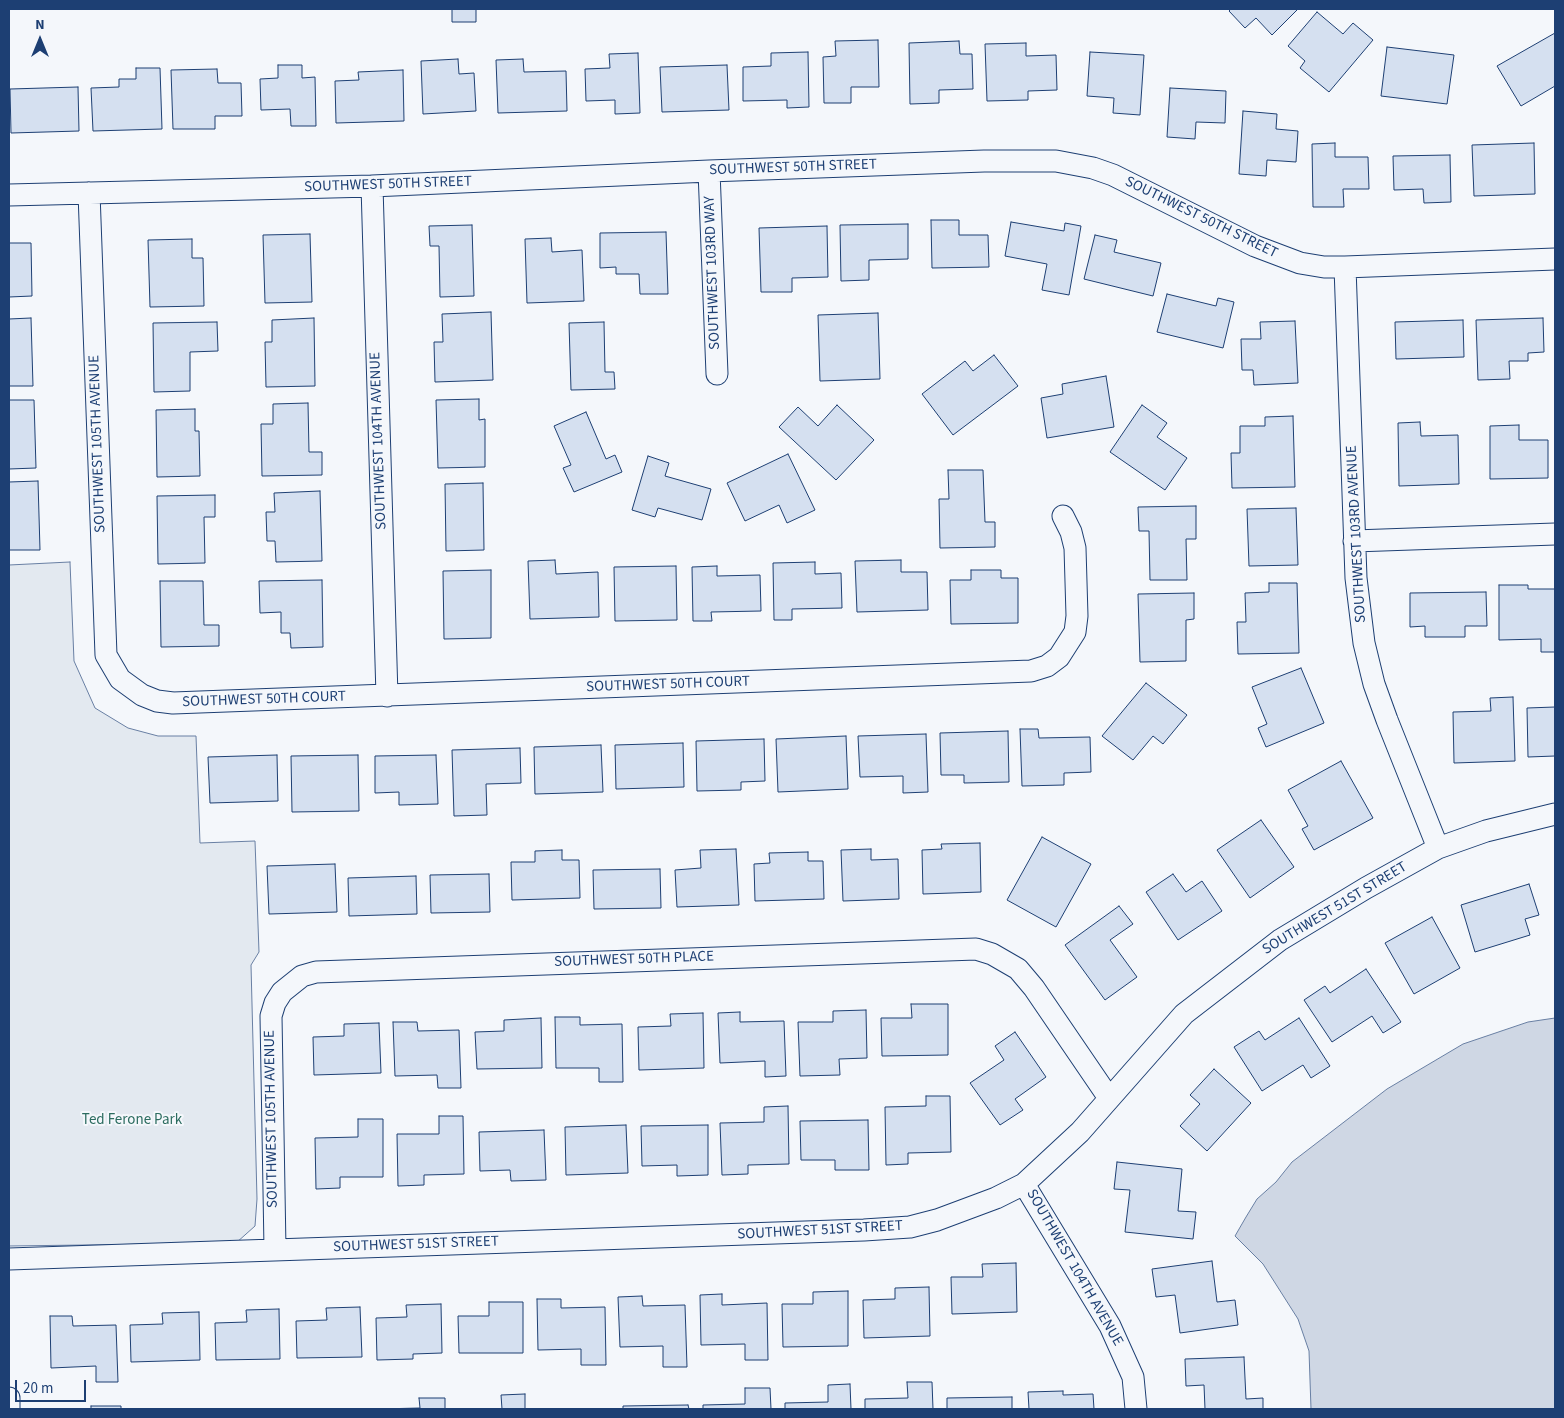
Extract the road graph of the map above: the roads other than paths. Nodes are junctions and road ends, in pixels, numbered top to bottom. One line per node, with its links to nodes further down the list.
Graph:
1 (710, 171): 2 (street, SOUTHWEST 50TH STREET); 6 (street, SOUTHWEST 50TH STREET); 7 (street, SOUTHWEST 103RD WAY)
2 (372, 186): 3 (street, SOUTHWEST 50TH STREET); 12 (street, SOUTHWEST 104TH AVENUE)
3 (89, 193): 4 (street, SOUTHWEST 50TH STREET); 11 (street, SOUTHWEST 105TH AVENUE)
4 (9, 195)
5 (1555, 259): 6 (street, SOUTHWEST 50TH STREET)
6 (1344, 267): 10 (street, SOUTHWEST 103RD AVENUE)
7 (717, 374)
8 (1063, 516): 12 (street, SOUTHWEST 50TH COURT)
9 (1555, 534): 10 (street)
10 (1354, 541): 14 (street, SOUTHWEST 103RD AVENUE)
11 (129, 687): 12 (street, SOUTHWEST 50TH COURT)
12 (387, 696)
13 (1555, 814): 14 (street, SOUTHWEST 51ST STREET)
14 (1438, 848): 16 (street, SOUTHWEST 51ST STREET)
15 (282, 992): 16 (street, SOUTHWEST 50TH PLACE); 18 (street, SOUTHWEST 105TH AVENUE)
16 (1109, 1098): 17 (street, SOUTHWEST 51ST STREET)
17 (1024, 1184): 18 (street, SOUTHWEST 51ST STREET); 22 (street, SOUTHWEST 104TH AVENUE)
18 (275, 1249): 19 (street, SOUTHWEST 51ST STREET)
19 (9, 1259)
20 (9, 1398): 21 (street)
21 (9, 1409)
22 (1136, 1409)

